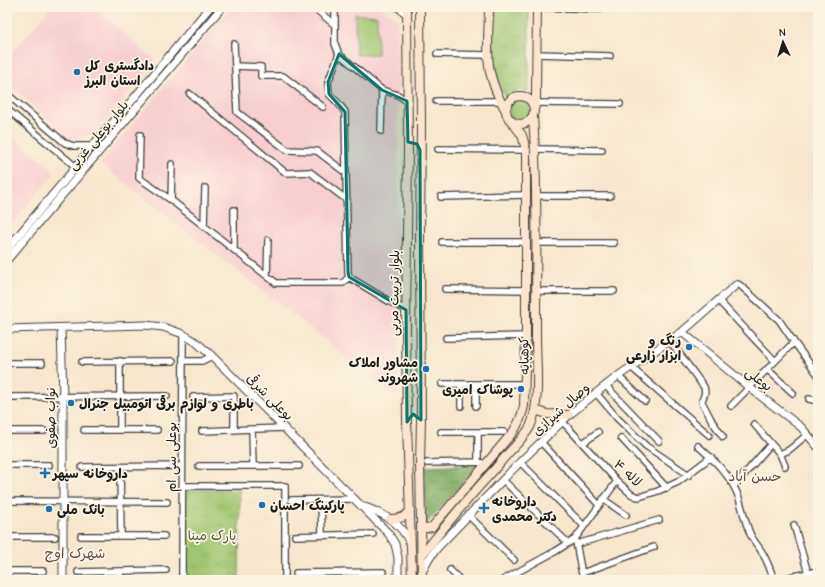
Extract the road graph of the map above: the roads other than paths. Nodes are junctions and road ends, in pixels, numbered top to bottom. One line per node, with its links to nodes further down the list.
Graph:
1 (210, 7): 11 (street, بلوار بوعلی غربی)
2 (222, 7): 13 (street, بلوار بوعلی غربی)
3 (313, 7): 12 (street)
4 (335, 7): 12 (street)
5 (397, 7): 10 (street)
6 (420, 7): 35 (main road, بلوار تربیت مربی)
7 (489, 7): 18 (main road, کوهپایه)
8 (538, 7): 9 (street); 17 (main road, کوهپایه)
9 (599, 9)
10 (407, 11): 24 (main road, بلوار تربیت مربی)
11 (198, 22): 13 (street); 27 (street, بلوار بوعلی غربی)
12 (335, 25): 15 (street)
13 (204, 28): 30 (street, بلوار بوعلی غربی)
14 (234, 44): 20 (street)
15 (339, 54): 21 (street); 47 (street)
16 (437, 54): 18 (street)
17 (536, 54): 19 (street); 32 (main road, کوهپایه)
18 (488, 55): 26 (main road, کوهپایه)
19 (610, 56)
20 (235, 66): 29 (street); 47 (street)
21 (382, 90): 24 (street); 36 (street)
22 (7, 94): 38 (street)
23 (190, 94): 54 (street)
24 (407, 101): 34 (main road, بلوار تربیت مربی)
25 (436, 101): 26 (street)
26 (500, 101): 33 (main road, کوهپایه)
27 (130, 103): 30 (street); 38 (street, بلوار بوعلی غربی)
28 (620, 104): 32 (street)
29 (323, 107)
30 (137, 108): 64 (street, بلوار بوعلی غربی)
31 (7, 109): 46 (street)
32 (534, 109): 33 (main road); 33 (main road); 41 (main road, کوهپایه)
33 (508, 114): 43 (main road, کوهپایه)
34 (408, 122): 35 (main road); 39 (main road, بلوار تربیت مربی)
35 (421, 122): 42 (main road, بلوار تربیت مربی)
36 (381, 131)
37 (140, 134): 53 (street)
38 (92, 146): 46 (street, بلوار بوعلی غربی)
39 (408, 149): 42 (main road); 73 (main road, بلوار تربیت مربی)
40 (438, 149): 43 (street)
41 (535, 149): 44 (street); 51 (main road, کوهپایه)
42 (420, 150): 115 (main road, بلوار تربیت مربی)
43 (526, 150): 49 (main road, کوهپایه)
44 (602, 150)
45 (172, 164): 53 (street)
46 (76, 167): 62 (street, بلوار بوعلی غربی)
47 (346, 172): 54 (street)
48 (205, 188): 56 (street)
49 (527, 195): 50 (street); 59 (main road, کوهپایه)
50 (441, 196)
51 (536, 196): 52 (street); 60 (main road, کوهپایه)
52 (610, 196)
53 (171, 200): 56 (street)
54 (347, 200): 66 (street)
55 (234, 210): 63 (street)
56 (204, 227): 63 (street)
57 (268, 240): 65 (street)
58 (442, 242): 59 (street)
59 (527, 242): 69 (main road, کوهپایه)
60 (536, 243): 61 (street); 70 (main road, کوهپایه)
61 (614, 243)
62 (7, 249)
63 (234, 250): 65 (street)
64 (7, 260)
65 (267, 276): 66 (street)
66 (349, 277): 73 (street)
67 (736, 285): 72 (street, وصال شیرازی); 81 (street)
68 (444, 289): 69 (street)
69 (526, 290): 70 (main road); 78 (main road, کوهپایه)
70 (536, 291): 71 (street); 113 (main road, کوهپایه)
71 (614, 291)
72 (718, 300): 76 (street, وصال شیرازی); 86 (street)
73 (406, 310): 117 (main road, بلوار تربیت مربی)
74 (61, 328): 75 (street, بوعلی شرقی); 77 (street, بوعلی شرقی); 105 (street, نواب صفوی)
75 (7, 329)
76 (682, 332): 80 (street, وصال شیرازی); 99 (street, بوعلی)
77 (183, 334): 82 (street, بوعلی شرقی); 85 (street, بوعلی سی ام)
78 (526, 336): 79 (street); 97 (main road, کوهپایه)
79 (446, 338)
80 (670, 341): 90 (street, وصال شیرازی); 134 (street)
81 (794, 342): 86 (street); 92 (street)
82 (212, 356): 85 (street); 119 (street, بوعلی شرقی)
83 (120, 361): 84 (street); 87 (street); 102 (street)
84 (173, 361)
85 (182, 361): 149 (street, بوعلی سی ام)
86 (775, 361): 91 (street)
87 (82, 362)
88 (7, 363): 89 (street)
89 (42, 363)
90 (631, 367): 93 (street, وصال شیرازی); 133 (street)
91 (767, 369): 99 (street); 101 (street)
92 (818, 375)
93 (618, 376): 98 (street, وصال شیرازی); 108 (street)
94 (442, 384): 95 (street)
95 (461, 384): 96 (street); 110 (street)
96 (476, 384): 97 (street); 111 (street)
97 (525, 384): 146 (main road, کوهپایه)
98 (606, 386): 100 (street, وصال شیرازی); 136 (street)
99 (750, 388): 112 (street); 132 (street, بوعلی)
100 (596, 393): 114 (street, وصال شیرازی); 157 (street)
101 (793, 393)
102 (120, 396): 103 (street); 105 (street); 121 (street)
103 (167, 396)
104 (7, 397): 105 (street)
105 (63, 397): 170 (street, نواب صفوی)
106 (194, 397): 123 (street)
107 (809, 399): 109 (street)
108 (644, 400)
109 (818, 401)
110 (460, 406)
111 (476, 406)
112 (731, 406)
113 (535, 410): 114 (main road); 158 (main road, کوهپایه)
114 (569, 415): 116 (street, وصال شیرازی)
115 (421, 420): 117 (main road); 182 (main road, بلوار تربیت مربی)
116 (562, 421): 137 (street, وصال شیرازی); 138 (street, لاله ۴)
117 (406, 422): 175 (main road, بلوار تربیت مربی)
118 (754, 424): 139 (street)
119 (284, 428): 124 (street); 165 (street, بوعلی شرقی)
120 (84, 430): 121 (street)
121 (120, 430): 122 (street)
122 (157, 430)
123 (234, 430): 124 (street); 127 (street)
124 (252, 430): 151 (street)
125 (7, 431): 126 (street)
126 (44, 431)
127 (202, 431)
128 (441, 432): 129 (street)
129 (478, 432): 130 (street); 146 (street)
130 (504, 432)
131 (598, 432): 138 (street)
132 (808, 434): 141 (street, بوعلی); 142 (street)
133 (709, 436)
134 (723, 437)
135 (621, 438): 164 (street)
136 (659, 441)
137 (541, 442): 145 (street, وصال شیرازی); 174 (street)
138 (583, 443): 160 (street, لاله ۴)
139 (771, 444): 142 (street); 163 (street)
140 (698, 446): 143 (street)
141 (818, 447)
142 (780, 454): 153 (street)
143 (711, 457): 157 (street, لاله ۴); 163 (street)
144 (427, 462): 146 (street)
145 (520, 462): 159 (street, وصال شیرازی); 181 (street)
146 (482, 463): 156 (main road, کوهپایه)
147 (7, 465): 148 (street)
148 (49, 465)
149 (182, 466): 155 (street); 162 (street, بوعلی سی ام)
150 (199, 466): 151 (street)
151 (253, 466): 152 (street)
152 (299, 466)
153 (785, 466)
154 (82, 467): 155 (street)
155 (120, 467): 171 (street)
156 (477, 475): 158 (main road); 161 (main road); 183 (main road, کوهپایه)
157 (689, 475): 164 (street, لاله ۴)
158 (488, 477): 161 (main road, کوهپایه)
159 (503, 480): 177 (street, وصال شیرازی); 194 (street)
160 (617, 480): 164 (street, لاله ۴); 166 (street)
161 (481, 484): 192 (main road, کوهپایه)
162 (182, 486): 214 (street, بوعلی سی ام); 215 (street)
163 (734, 486): 222 (street)
164 (667, 488)
165 (355, 499): 168 (street); 173 (street, بوعلی شرقی)
166 (604, 499): 174 (street); 176 (street)
167 (291, 500): 168 (street)
168 (320, 500): 185 (street)
169 (7, 501): 170 (street)
170 (62, 501): 171 (street); 212 (street, نواب صفوی)
171 (121, 502): 172 (street); 187 (street)
172 (167, 502)
173 (362, 505): 178 (street); 217 (street, بوعلی شرقی)
174 (599, 505): 181 (street)
175 (410, 510): 178 (main road); 195 (main road, بلوار تربیت مربی)
176 (626, 514)
177 (468, 515): 198 (street); 211 (street, وصال شیرازی)
178 (390, 519): 195 (street)
179 (659, 520): 193 (street)
180 (794, 525): 210 (street)
181 (584, 526): 193 (street)
182 (421, 527): 183 (main road); 197 (main road, بلوار تربیت مربی)
183 (432, 527): 192 (main road)
184 (373, 534): 185 (street)
185 (322, 535): 189 (street)
186 (81, 536): 187 (street)
187 (122, 536): 188 (street)
188 (164, 536)
189 (295, 536)
190 (7, 537): 191 (street)
191 (55, 537)
192 (433, 541): 197 (main road, کوهپایه)
193 (576, 541): 194 (street); 209 (street)
194 (568, 543): 220 (street)
195 (411, 545): 218 (main road, بلوار تربیت مربی)
196 (654, 547): 209 (street)
197 (422, 554): 211 (main road, بلوار تربیت مربی)
198 (514, 560)
199 (166, 570): 203 (street)
200 (450, 570): 219 (street)
201 (7, 571): 202 (street)
202 (43, 571)
203 (120, 571): 205 (street); 213 (street)
204 (818, 571): 210 (street)
205 (78, 572)
206 (345, 572): 207 (street); 208 (street); 216 (street)
207 (383, 572)
208 (296, 573)
209 (582, 573): 221 (street)
210 (809, 573): 222 (street); 223 (street)
211 (422, 576)
212 (63, 580)
213 (120, 580)
214 (182, 580)
215 (286, 580)
216 (345, 580)
217 (398, 580)
218 (412, 580)
219 (460, 580)
220 (503, 580)
221 (583, 580)
222 (775, 580)
223 (810, 580)

